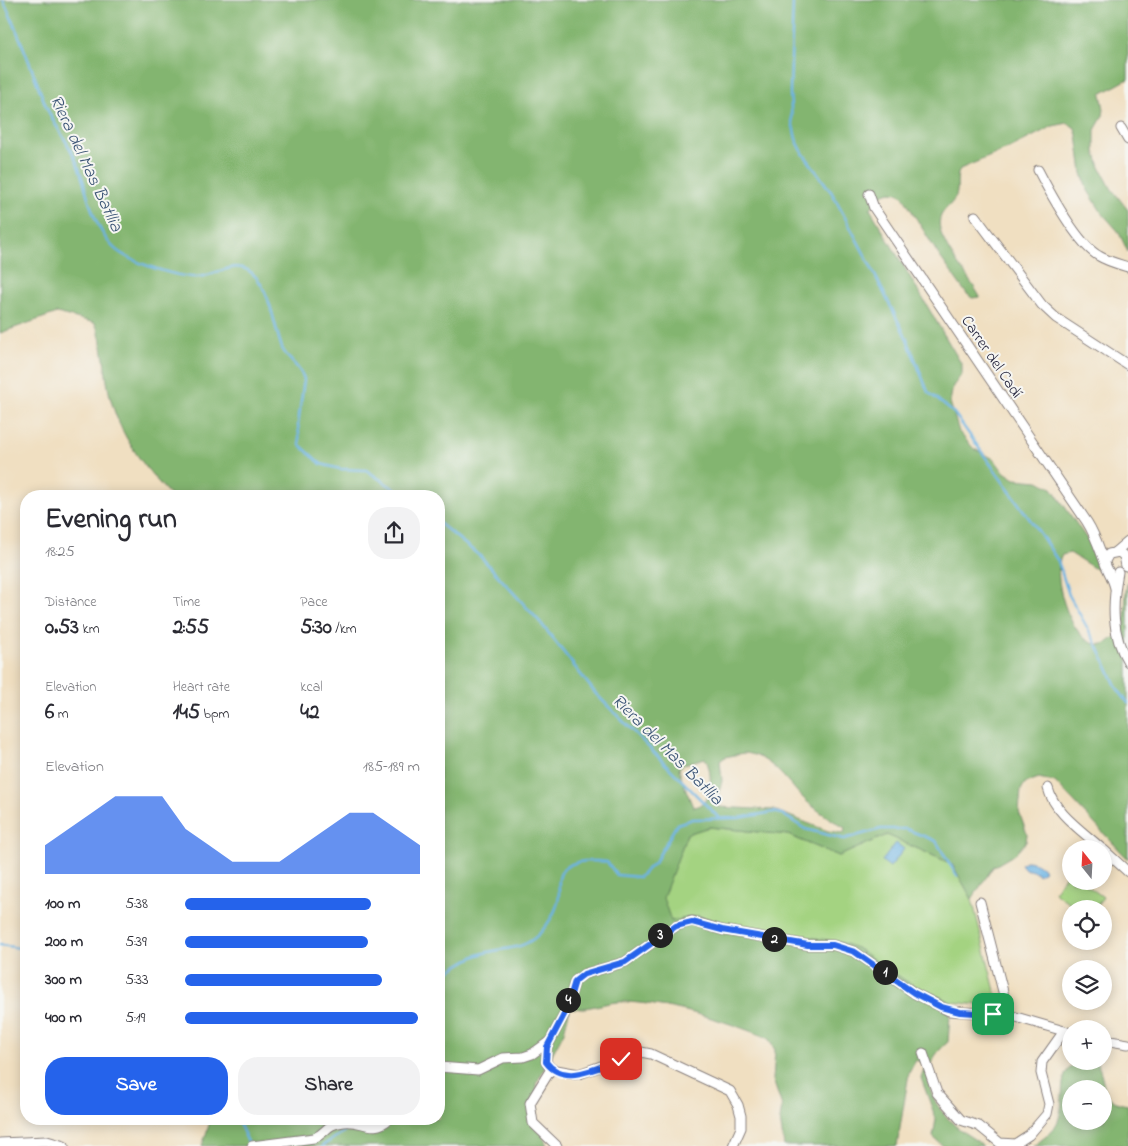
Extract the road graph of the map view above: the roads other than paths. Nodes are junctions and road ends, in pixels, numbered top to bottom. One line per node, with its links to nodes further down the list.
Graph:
1 (1121, 128): 2 (street)
2 (1128, 140)
3 (1038, 170): 6 (street)
4 (869, 194): 8 (street, Carrer del Cadí)
5 (975, 216): 7 (street)
6 (1128, 267)
7 (1128, 364)
8 (1095, 534): 10 (street, Carrer del Cadí); 12 (street, Carrer del Cadí)
9 (1128, 541): 10 (street)
10 (1115, 552): 11 (street, Carrer del Cadí); 12 (street)
11 (1127, 563): 12 (street)
12 (1111, 568): 13 (street)
13 (1128, 662)
14 (1048, 788): 15 (street)
15 (1092, 840)
16 (1112, 858): 17 (street)
17 (1128, 872)
18 (980, 902): 19 (street)
19 (1009, 1015): 20 (street); 22 (street)
20 (1062, 1030)
21 (1062, 1039): 25 (street)
22 (550, 1041): 26 (street); 27 (street)
23 (1112, 1041): 24 (street)
24 (1128, 1044)
25 (923, 1053)
26 (445, 1067)
27 (551, 1069): 32 (street); 33 (street)
28 (329, 1125): 31 (street)
29 (0, 1143): 30 (street)
30 (64, 1146)
31 (252, 1146)
32 (557, 1146)
33 (733, 1146)

